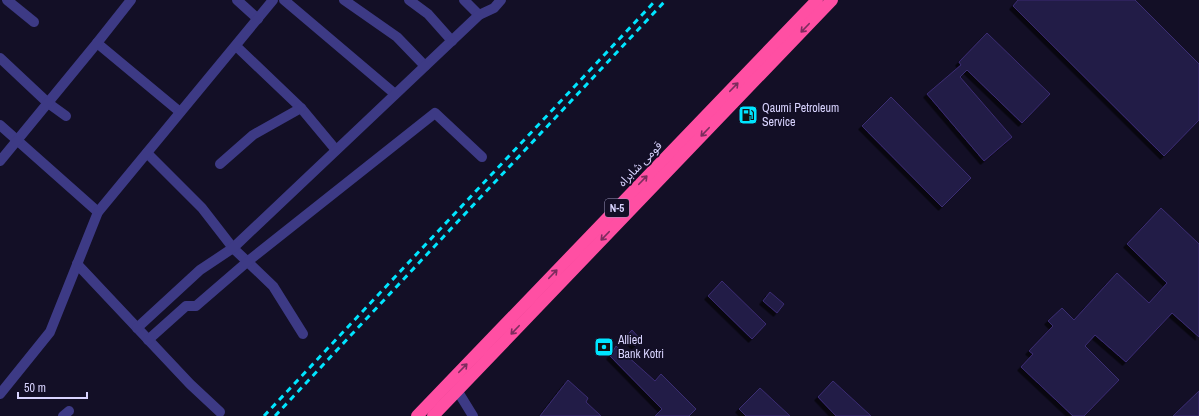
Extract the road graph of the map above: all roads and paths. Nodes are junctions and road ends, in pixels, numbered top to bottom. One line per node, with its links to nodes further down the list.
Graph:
1 (7, 0): 14 (street)
2 (131, 0): 16 (street)
3 (237, 0): 13 (street)
4 (273, 0): 13 (street)
5 (284, 0): 20 (street)
6 (344, 0): 19 (street)
7 (408, 0): 15 (street)
8 (464, 0): 12 (street)
9 (501, 0): 12 (street)
10 (817, 0): 39 (highway, قومی شاہراہ / N-5, one-way to 10)
11 (832, 0): 39 (highway, قومی شاہراہ / N-5, one-way to 39)
12 (479, 15): 15 (street)
13 (258, 19): 17 (street)
14 (34, 22)
15 (452, 41): 19 (street)
16 (97, 43): 21 (street); 23 (street)
17 (236, 46): 22 (street); 23 (street)
18 (0, 58): 21 (street)
19 (425, 66): 20 (street)
20 (395, 94): 27 (street)
21 (48, 102): 24 (street); 26 (street)
22 (301, 108): 27 (street); 31 (street)
23 (180, 112): 28 (street)
24 (66, 116)
25 (0, 125): 26 (street)
26 (16, 141): 30 (street); 32 (street)
27 (336, 150): 33 (street)
28 (147, 152): 32 (street); 33 (street)
29 (482, 157): 34 (street)
30 (0, 161)
31 (220, 164)
32 (98, 212): 35 (street)
33 (232, 248): 34 (street); 36 (street)
34 (248, 262): 37 (street); 38 (street)
35 (77, 264): 36 (street); 40 (street)
36 (137, 328): 38 (street)
37 (303, 334)
38 (148, 340): 41 (street)
39 (453, 387): 42 (highway, قومی شاہراہ / N-5); 43 (highway, قومی شاہراہ / N-5); 44 (street)
40 (0, 394)
41 (220, 412)
42 (417, 416)
43 (433, 416)
44 (473, 416)

